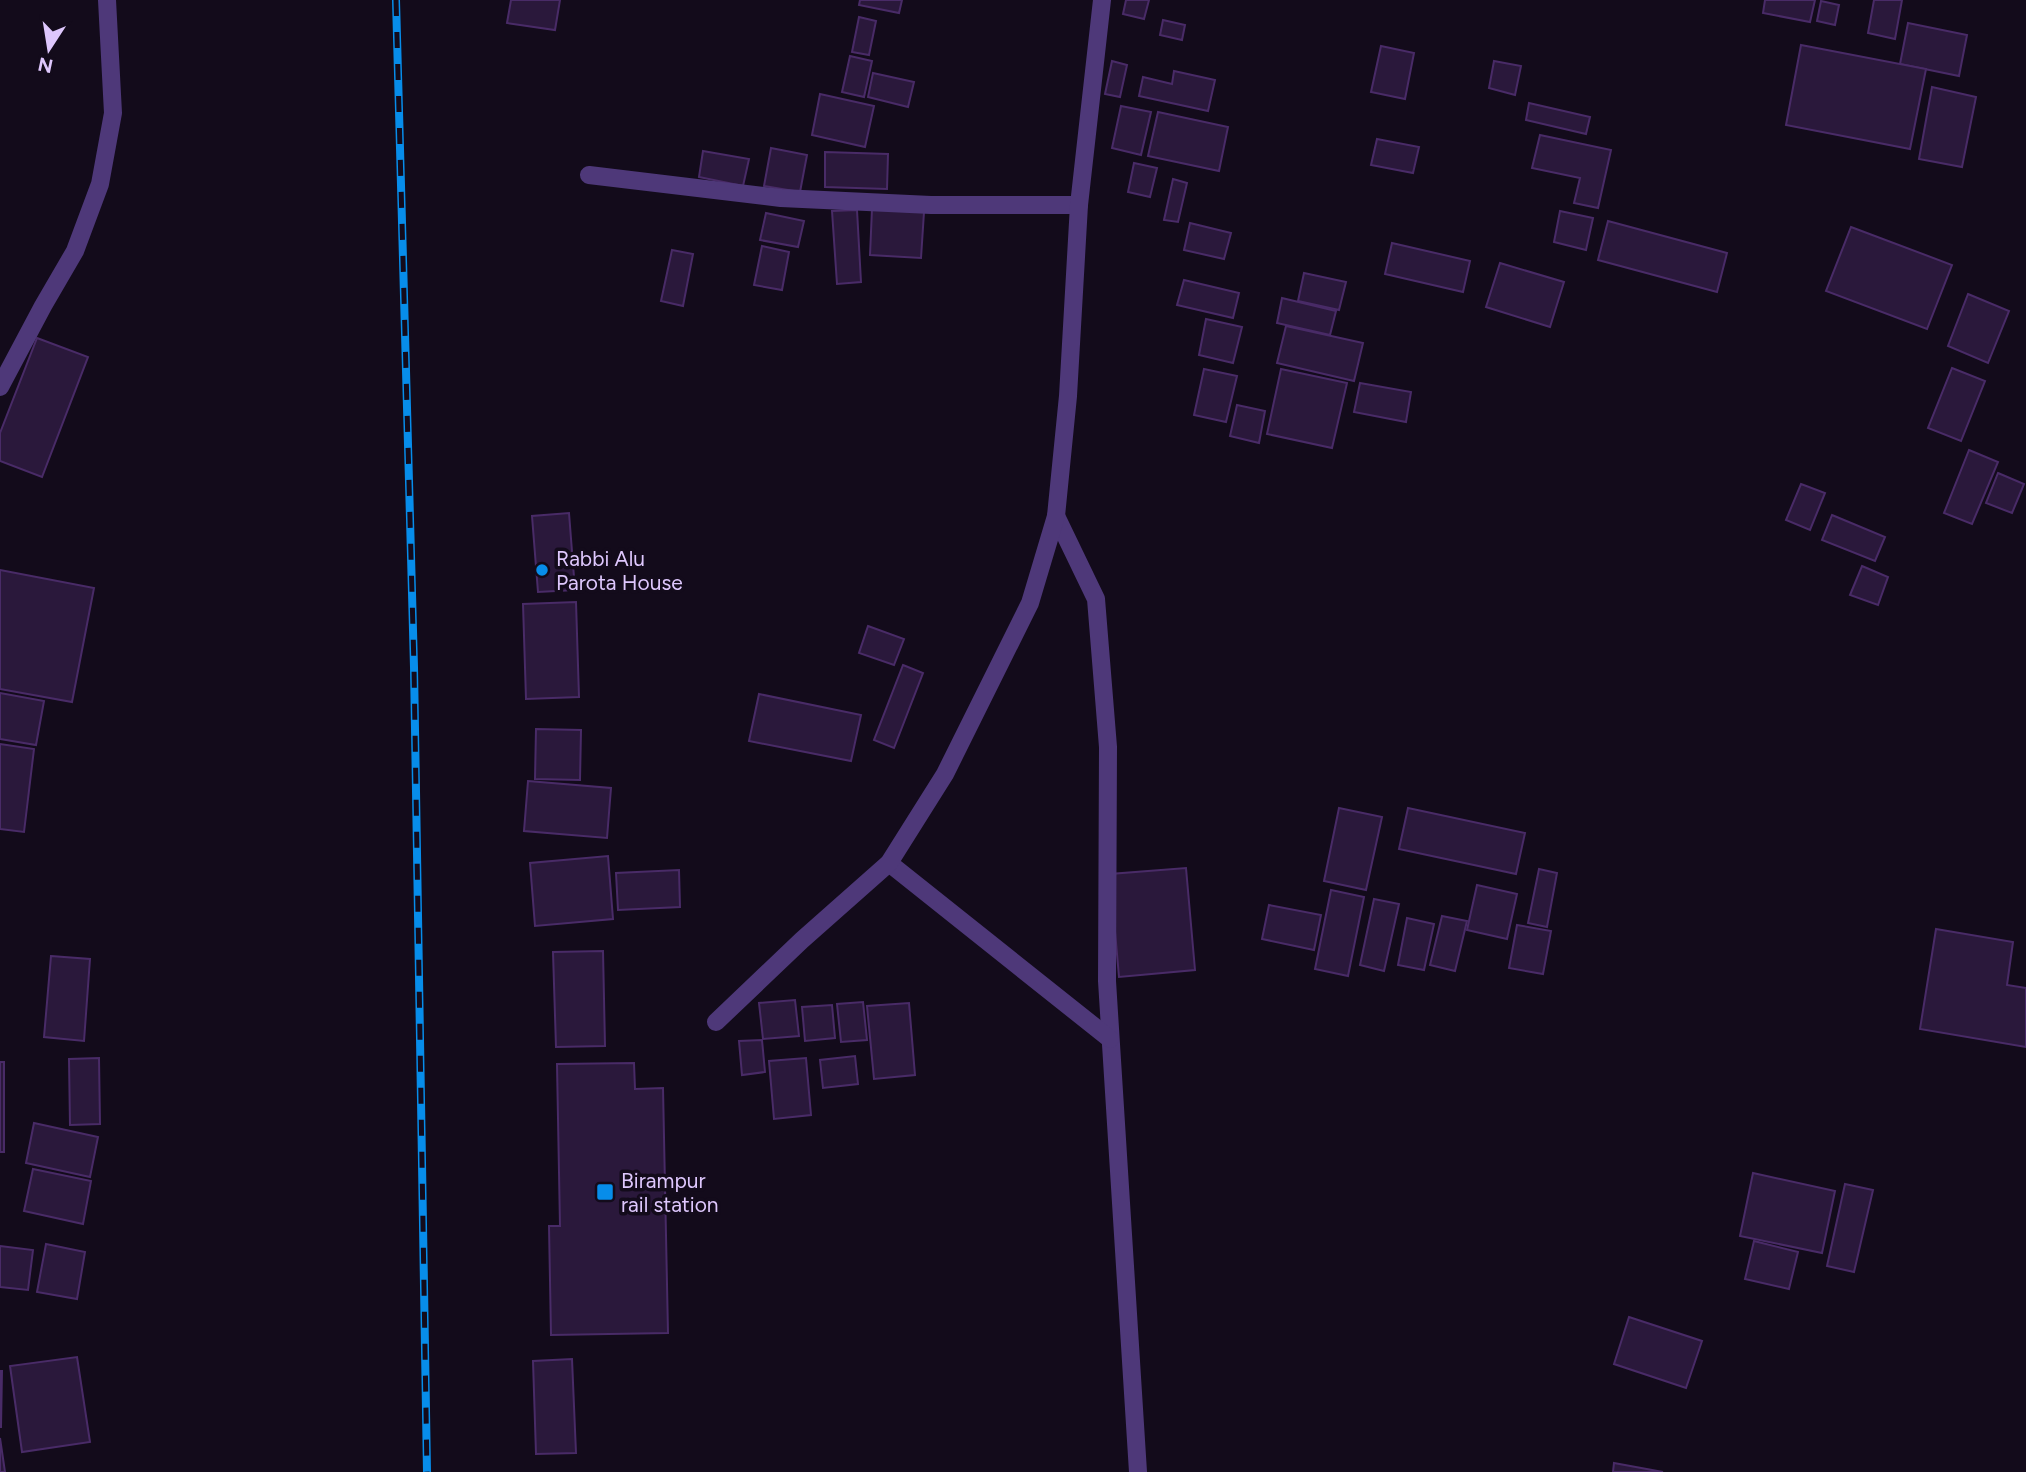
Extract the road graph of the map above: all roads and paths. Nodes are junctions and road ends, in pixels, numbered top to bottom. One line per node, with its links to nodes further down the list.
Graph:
1 (107, 0): 5 (street)
2 (1102, 0): 4 (street)
3 (589, 175): 4 (street)
4 (1079, 205): 6 (street)
5 (0, 387)
6 (1056, 516): 7 (street); 9 (street)
7 (889, 863): 8 (street); 9 (street)
8 (716, 1023)
9 (1110, 1039): 10 (street)
10 (1138, 1472)

